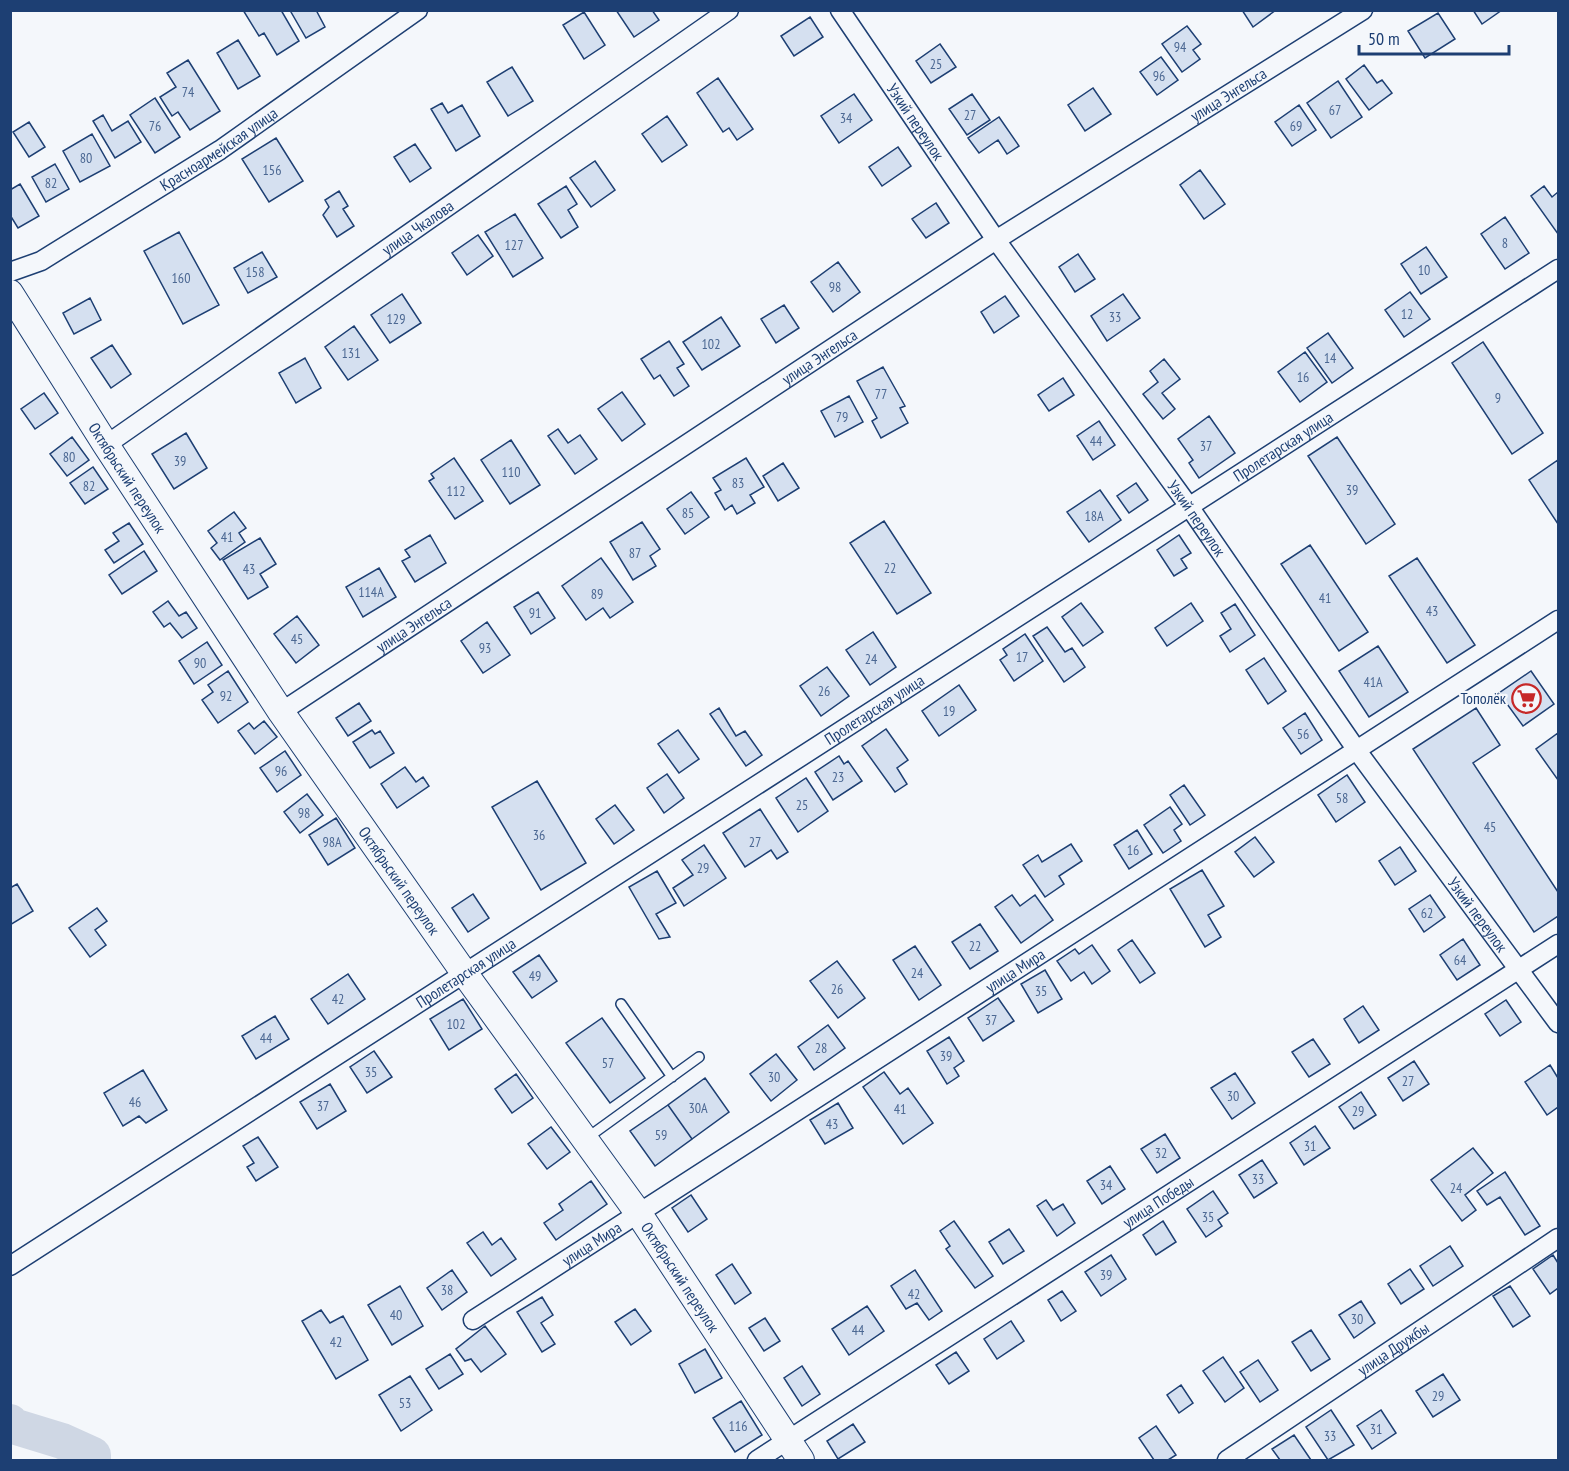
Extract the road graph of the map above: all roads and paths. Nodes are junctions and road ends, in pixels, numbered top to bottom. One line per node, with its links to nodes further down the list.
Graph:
1 (418, 10): 7 (street, Красноармейская улица)
2 (729, 10): 9 (street, улица Чкалова)
3 (840, 10): 5 (street, Узкий переулок)
4 (1363, 10): 5 (street, улица Энгельса)
5 (996, 240): 10 (street, Узкий переулок); 12 (street, улица Энгельса)
6 (1558, 269): 10 (street, Пролетарская улица)
7 (10, 272)
8 (10, 293): 9 (street, Октябрьский переулок)
9 (106, 445): 12 (street, Октябрьский переулок)
10 (1188, 505): 13 (street, Узкий переулок); 16 (street, Пролетарская улица)
11 (1558, 620): 13 (street, улица Мира)
12 (281, 712): 16 (street, Октябрьский переулок)
13 (1358, 752): 15 (street, Узкий переулок); 22 (street, улица Мира)
14 (1558, 944): 15 (street, улица Победы)
15 (1520, 969): 18 (street, Узкий переулок); 26 (street, улица Победы)
16 (465, 974): 21 (street, Октябрьский переулок); 24 (street, Пролетарская улица)
17 (621, 1004): 20 (lane)
18 (1558, 1023)
19 (699, 1057): 20 (lane)
20 (672, 1077): 21 (lane)
21 (585, 1139): 22 (street, Октябрьский переулок)
22 (639, 1214): 25 (street, улица Мира); 26 (street, Октябрьский переулок)
23 (1558, 1238): 28 (street, улица Дружбы)
24 (11, 1266)
25 (473, 1320)
26 (794, 1450): 27 (street, улица Победы)
27 (757, 1461)
28 (1227, 1461)

